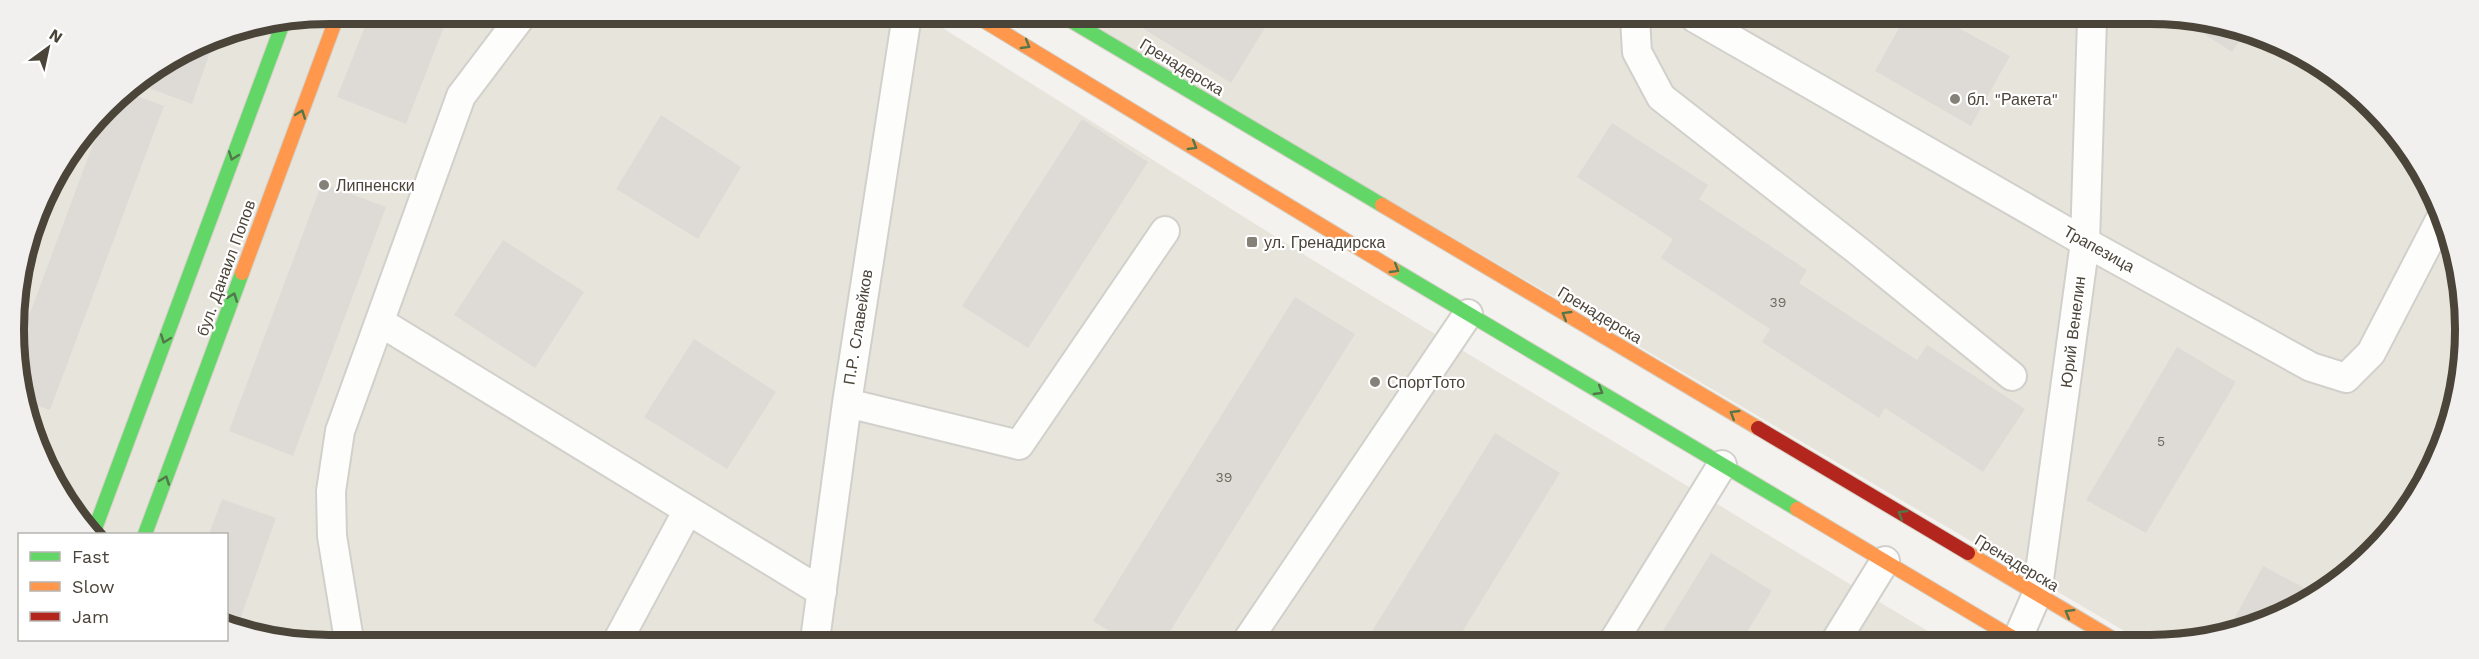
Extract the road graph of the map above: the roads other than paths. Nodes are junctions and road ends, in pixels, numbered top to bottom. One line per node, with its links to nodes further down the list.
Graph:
1 (334, 24): 20 (street, бул. Данаил Попов, one-way to 1)
2 (515, 24): 14 (street)
3 (906, 24): 16 (street, П.Р. Славейков)
4 (989, 24): 13 (street, one-way to 13)
5 (1076, 24): 23 (street, Гренадерска, one-way to 5)
6 (1635, 24): 15 (street)
7 (1705, 24): 12 (street, Трапезица)
8 (2092, 24): 12 (street, Юрий Венелин)
9 (281, 28): 19 (street, бул. Данаил Попов, one-way to 19)
10 (2437, 225): 12 (street, Трапезица)
11 (1165, 231): 16 (street)
12 (2085, 242): 23 (street, Юрий Венелин)
13 (1468, 314): 17 (street, one-way to 17); 27 (street)
14 (380, 322): 18 (street); 24 (street)
15 (2012, 376)
16 (847, 403): 22 (street, П.Р. Славейков)
17 (1722, 465): 21 (street); 28 (street)
18 (688, 510): 22 (street); 25 (street)
19 (96, 526)
20 (145, 533)
21 (1885, 561): 29 (street); 30 (street)
22 (822, 592): 26 (street, П.Р. Славейков)
23 (2037, 594): 31 (street, Юрий Венелин); 32 (street, Гренадерска, one-way to 23)
24 (348, 635)
25 (621, 635)
26 (816, 635)
27 (1250, 635)
28 (1617, 635)
29 (1839, 635)
30 (2010, 635)
31 (2022, 635)
32 (2105, 635)

